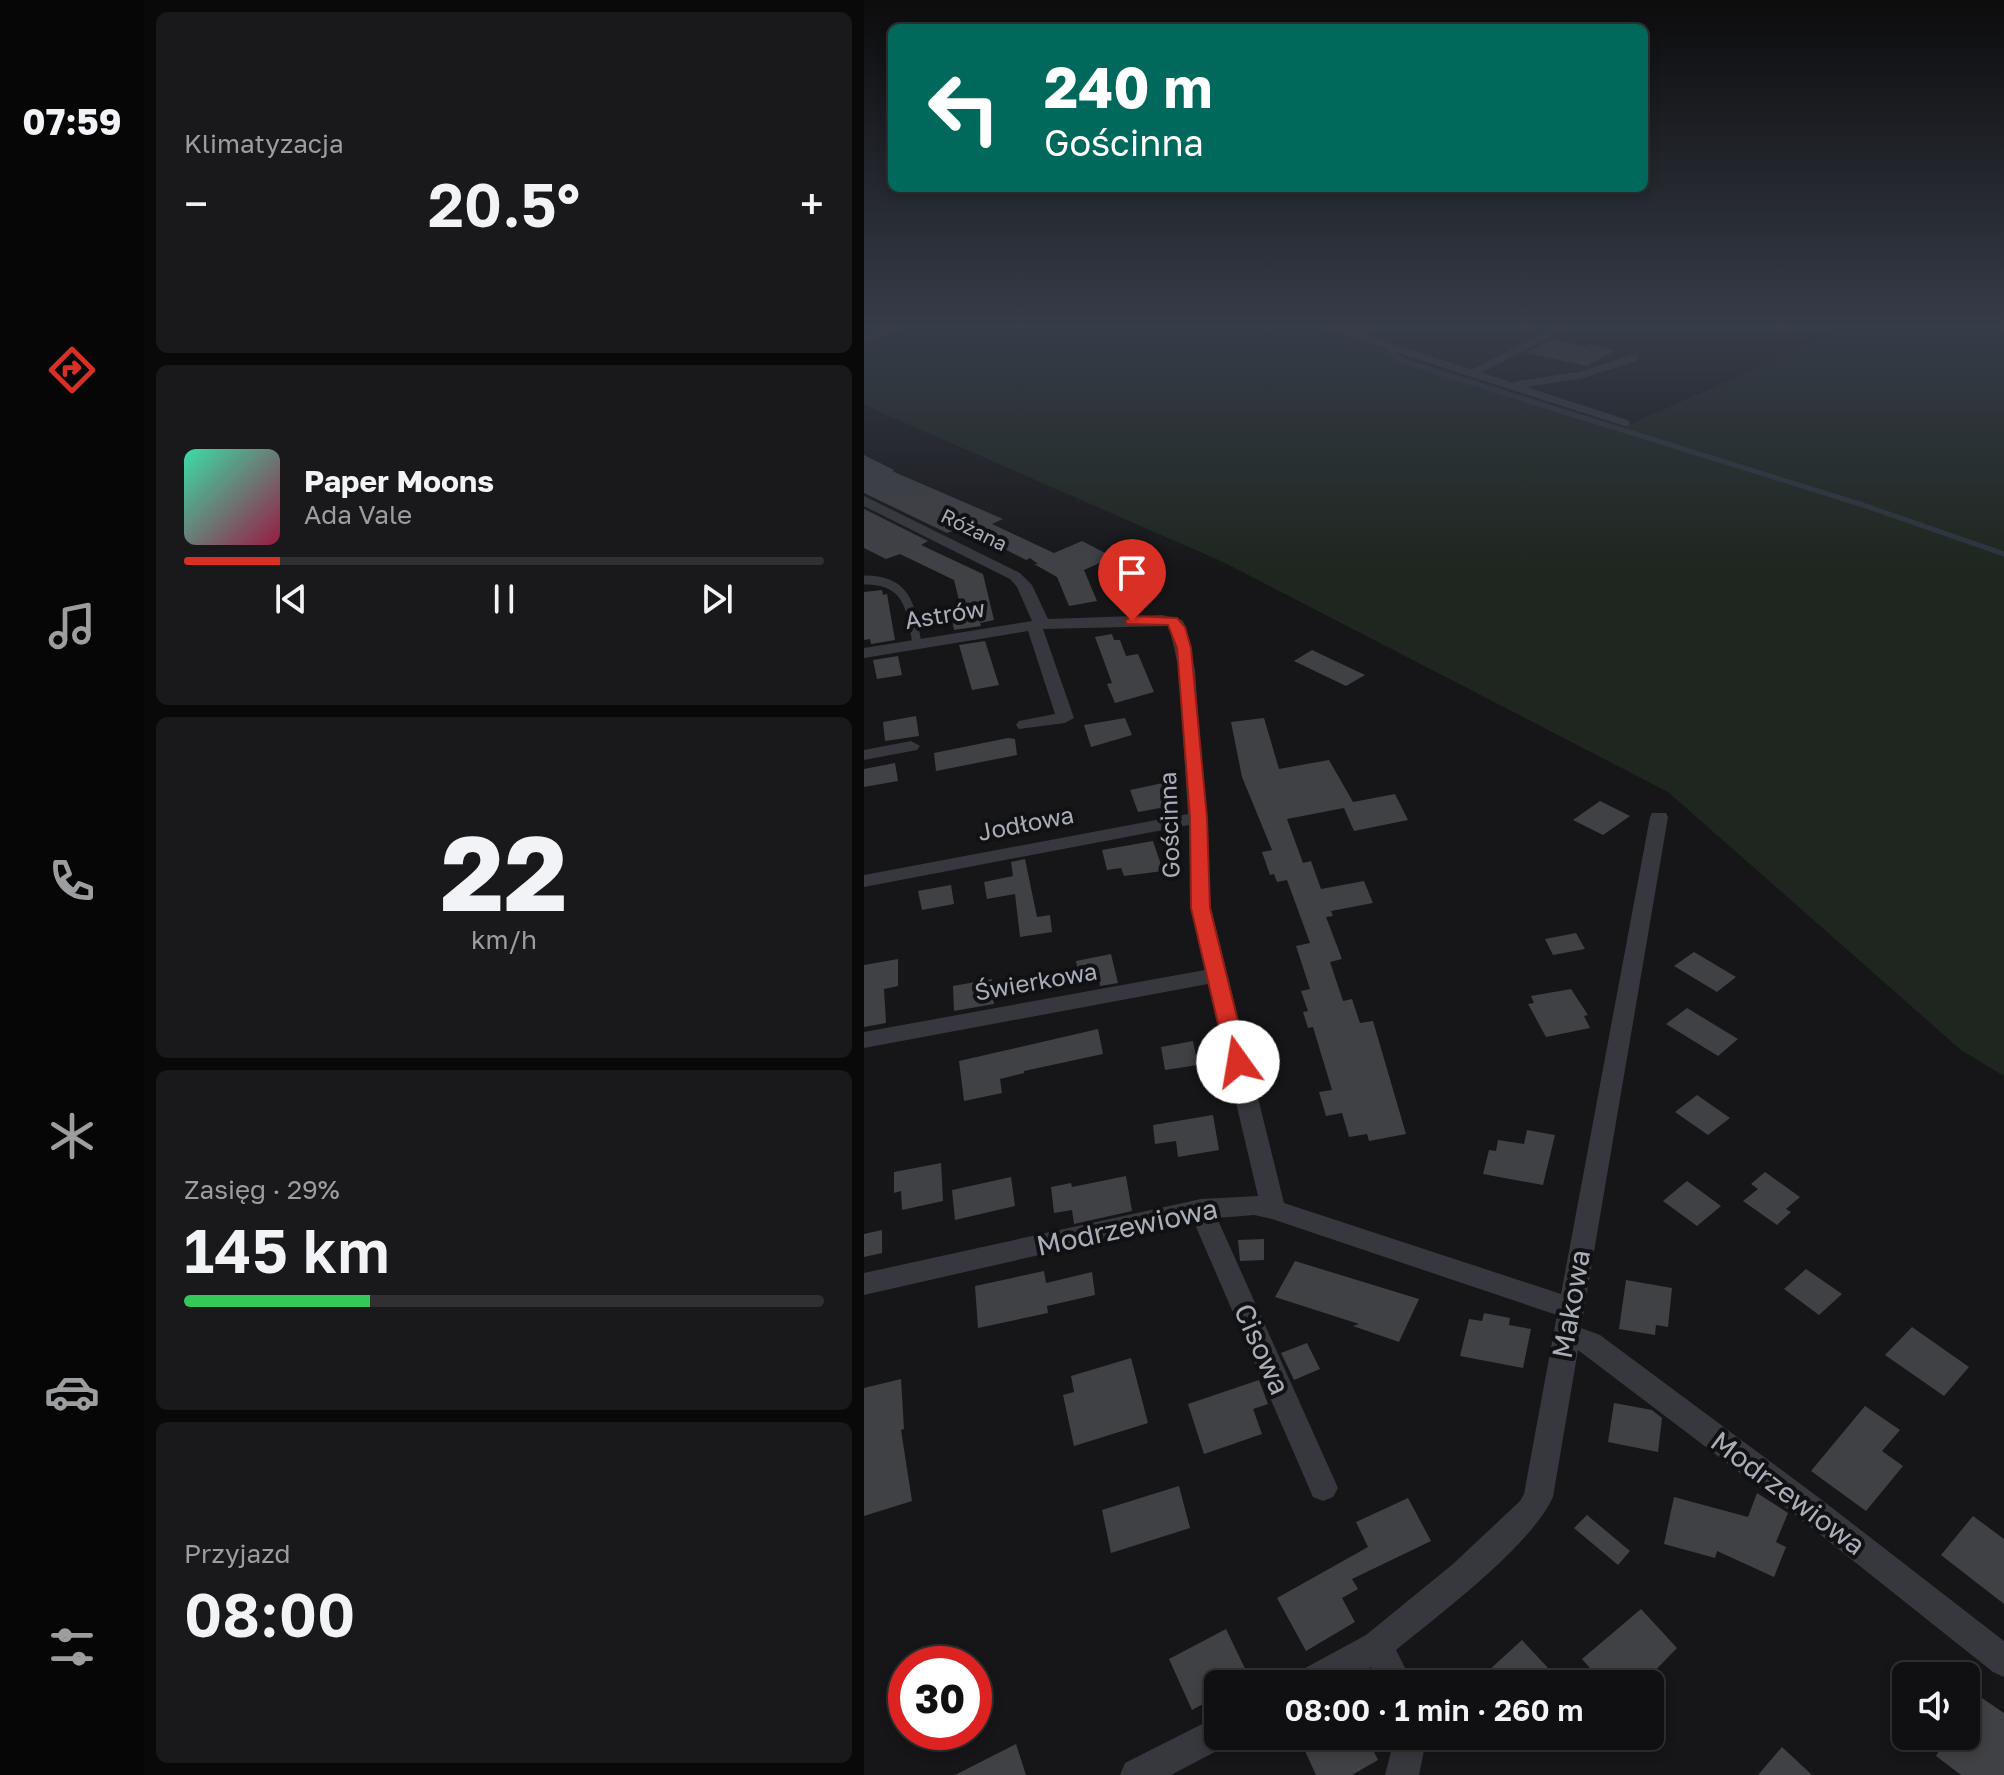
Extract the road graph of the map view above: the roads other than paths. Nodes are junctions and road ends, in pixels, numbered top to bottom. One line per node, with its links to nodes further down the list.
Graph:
1 (1580, 408): 2 (lane)
2 (1626, 423)
3 (864, 500): 5 (street, Różana)
4 (864, 580): 6 (lane)
5 (1038, 624): 6 (street, Astrów); 8 (street, Różana); 12 (street, Gościnna)
6 (917, 644): 7 (street, Astrów)
7 (864, 653)
8 (1025, 725)
9 (911, 746): 10 (street)
10 (864, 755)
11 (1659, 817): 19 (street, Makowa)
12 (1198, 818): 13 (street, Jodłowa); 14 (street, Gościnna)
13 (864, 881)
14 (1217, 975): 15 (street, Świerkowa); 17 (street, Gościnna)
15 (864, 1040)
16 (1201, 1209): 17 (street, Modrzewiowa); 18 (street, Modrzewiowa); 20 (street, Cisowa)
17 (1273, 1209): 19 (street, Modrzewiowa)
18 (864, 1284)
19 (1568, 1321): 21 (street, Makowa); 22 (street, Modrzewiowa)
20 (1323, 1488)
21 (1377, 1646): 23 (street, Makowa); 24 (street)
22 (2004, 1661)
23 (1333, 1670)
24 (1390, 1670)
25 (1204, 1739): 27 (street)
26 (1408, 1750): 28 (street)
27 (1137, 1775)
28 (1402, 1775)

